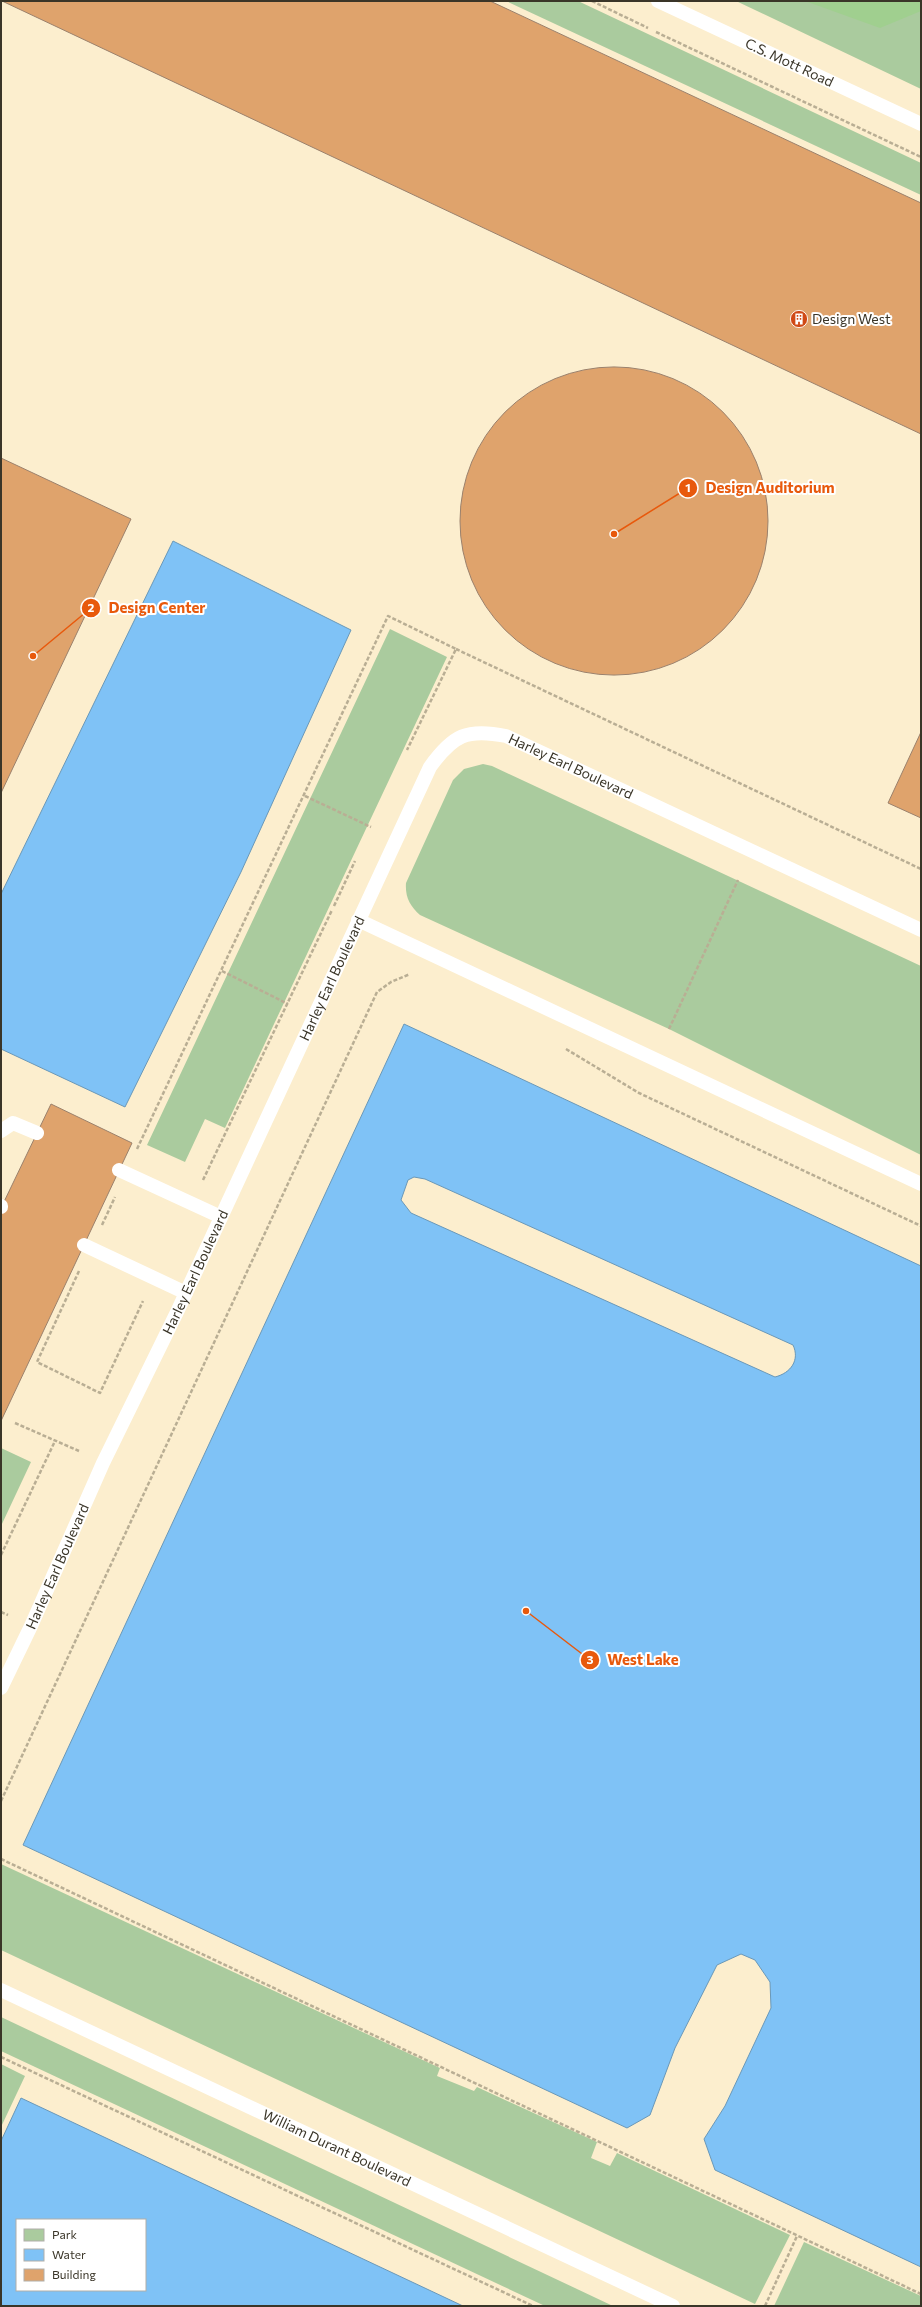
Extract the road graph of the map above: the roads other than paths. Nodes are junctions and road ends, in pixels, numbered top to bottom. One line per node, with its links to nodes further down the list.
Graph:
1 (658, 1): 2 (lane, C.S. Mott Road)
2 (921, 124)
3 (358, 920): 4 (lane, Harley Earl Boulevard); 8 (lane); 9 (lane, Harley Earl Boulevard)
4 (921, 930)
5 (1, 1131): 6 (lane)
6 (37, 1133)
7 (123, 1172): 9 (lane)
8 (921, 1184)
9 (221, 1217): 11 (lane, Harley Earl Boulevard)
10 (88, 1246): 11 (lane)
11 (186, 1294): 12 (lane, Harley Earl Boulevard)
12 (1, 1688)
13 (1, 1990): 14 (lane, William Durant Boulevard)
14 (673, 2306)

